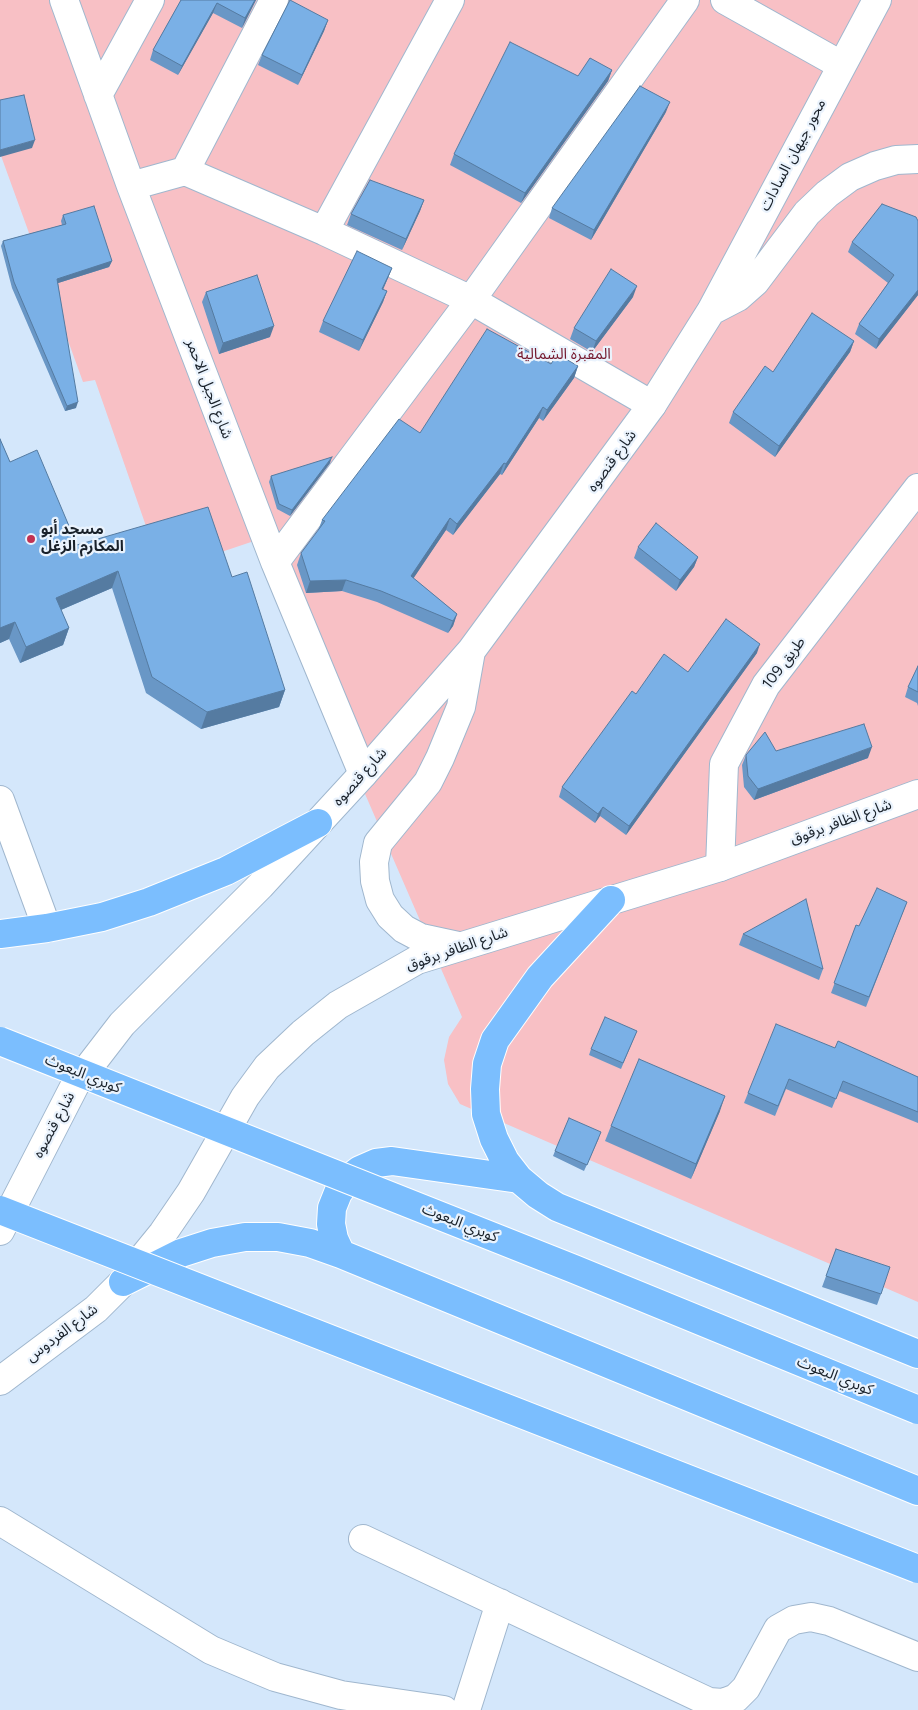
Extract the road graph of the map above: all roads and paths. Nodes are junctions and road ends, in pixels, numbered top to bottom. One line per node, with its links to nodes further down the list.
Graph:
1 (64, 0): 9 (street, شارع الجبل الاحمر)
2 (150, 0): 9 (street)
3 (274, 0): 11 (street)
4 (450, 0): 13 (street)
5 (685, 0): 14 (street)
6 (725, 0): 8 (street)
7 (877, 0): 8 (street, محور جيهان السادات)
8 (841, 65): 15 (street, محور جيهان السادات)
9 (98, 95): 12 (street, شارع الجبل الاحمر)
10 (918, 159): 15 (street)
11 (184, 171): 12 (street); 13 (street)
12 (131, 186): 18 (street, شارع الجبل الاحمر)
13 (324, 231): 14 (street)
14 (471, 300): 16 (street); 18 (street)
15 (710, 311): 16 (street, شارع قنصوه)
16 (652, 405): 19 (street, شارع قنصوه)
17 (918, 488): 24 (street, طريق 109)
18 (275, 562): 20 (street, شارع الجبل الاحمر)
19 (471, 651): 20 (street, شارع قنصوه); 28 (street)
20 (363, 774): 23 (street, شارع قنصوه)
21 (918, 794): 24 (street, شارع الظافر برقوق)
22 (0, 800): 26 (street)
23 (318, 823): 26 (highway); 32 (street, شارع قنصوه)
24 (720, 866): 25 (street, شارع الظافر برقوق)
25 (612, 900): 28 (street, شارع الظافر برقوق); 30 (highway)
26 (47, 928): 27 (highway)
27 (0, 934)
28 (459, 946): 34 (street, شارع الظافر برقوق)
29 (0, 1040): 37 (highway, كوبري البعوث, bridge)
30 (519, 1180): 33 (highway); 35 (highway)
31 (0, 1210): 41 (highway, bridge)
32 (0, 1232)
33 (341, 1254): 34 (highway); 38 (highway)
34 (123, 1282): 36 (street, شارع الفردوس)
35 (918, 1354)
36 (0, 1381)
37 (918, 1410)
38 (918, 1491)
39 (0, 1521): 44 (street)
40 (363, 1539): 42 (street)
41 (918, 1569)
42 (500, 1603): 43 (street); 45 (street)
43 (918, 1657)
44 (444, 1710)
45 (466, 1710)

